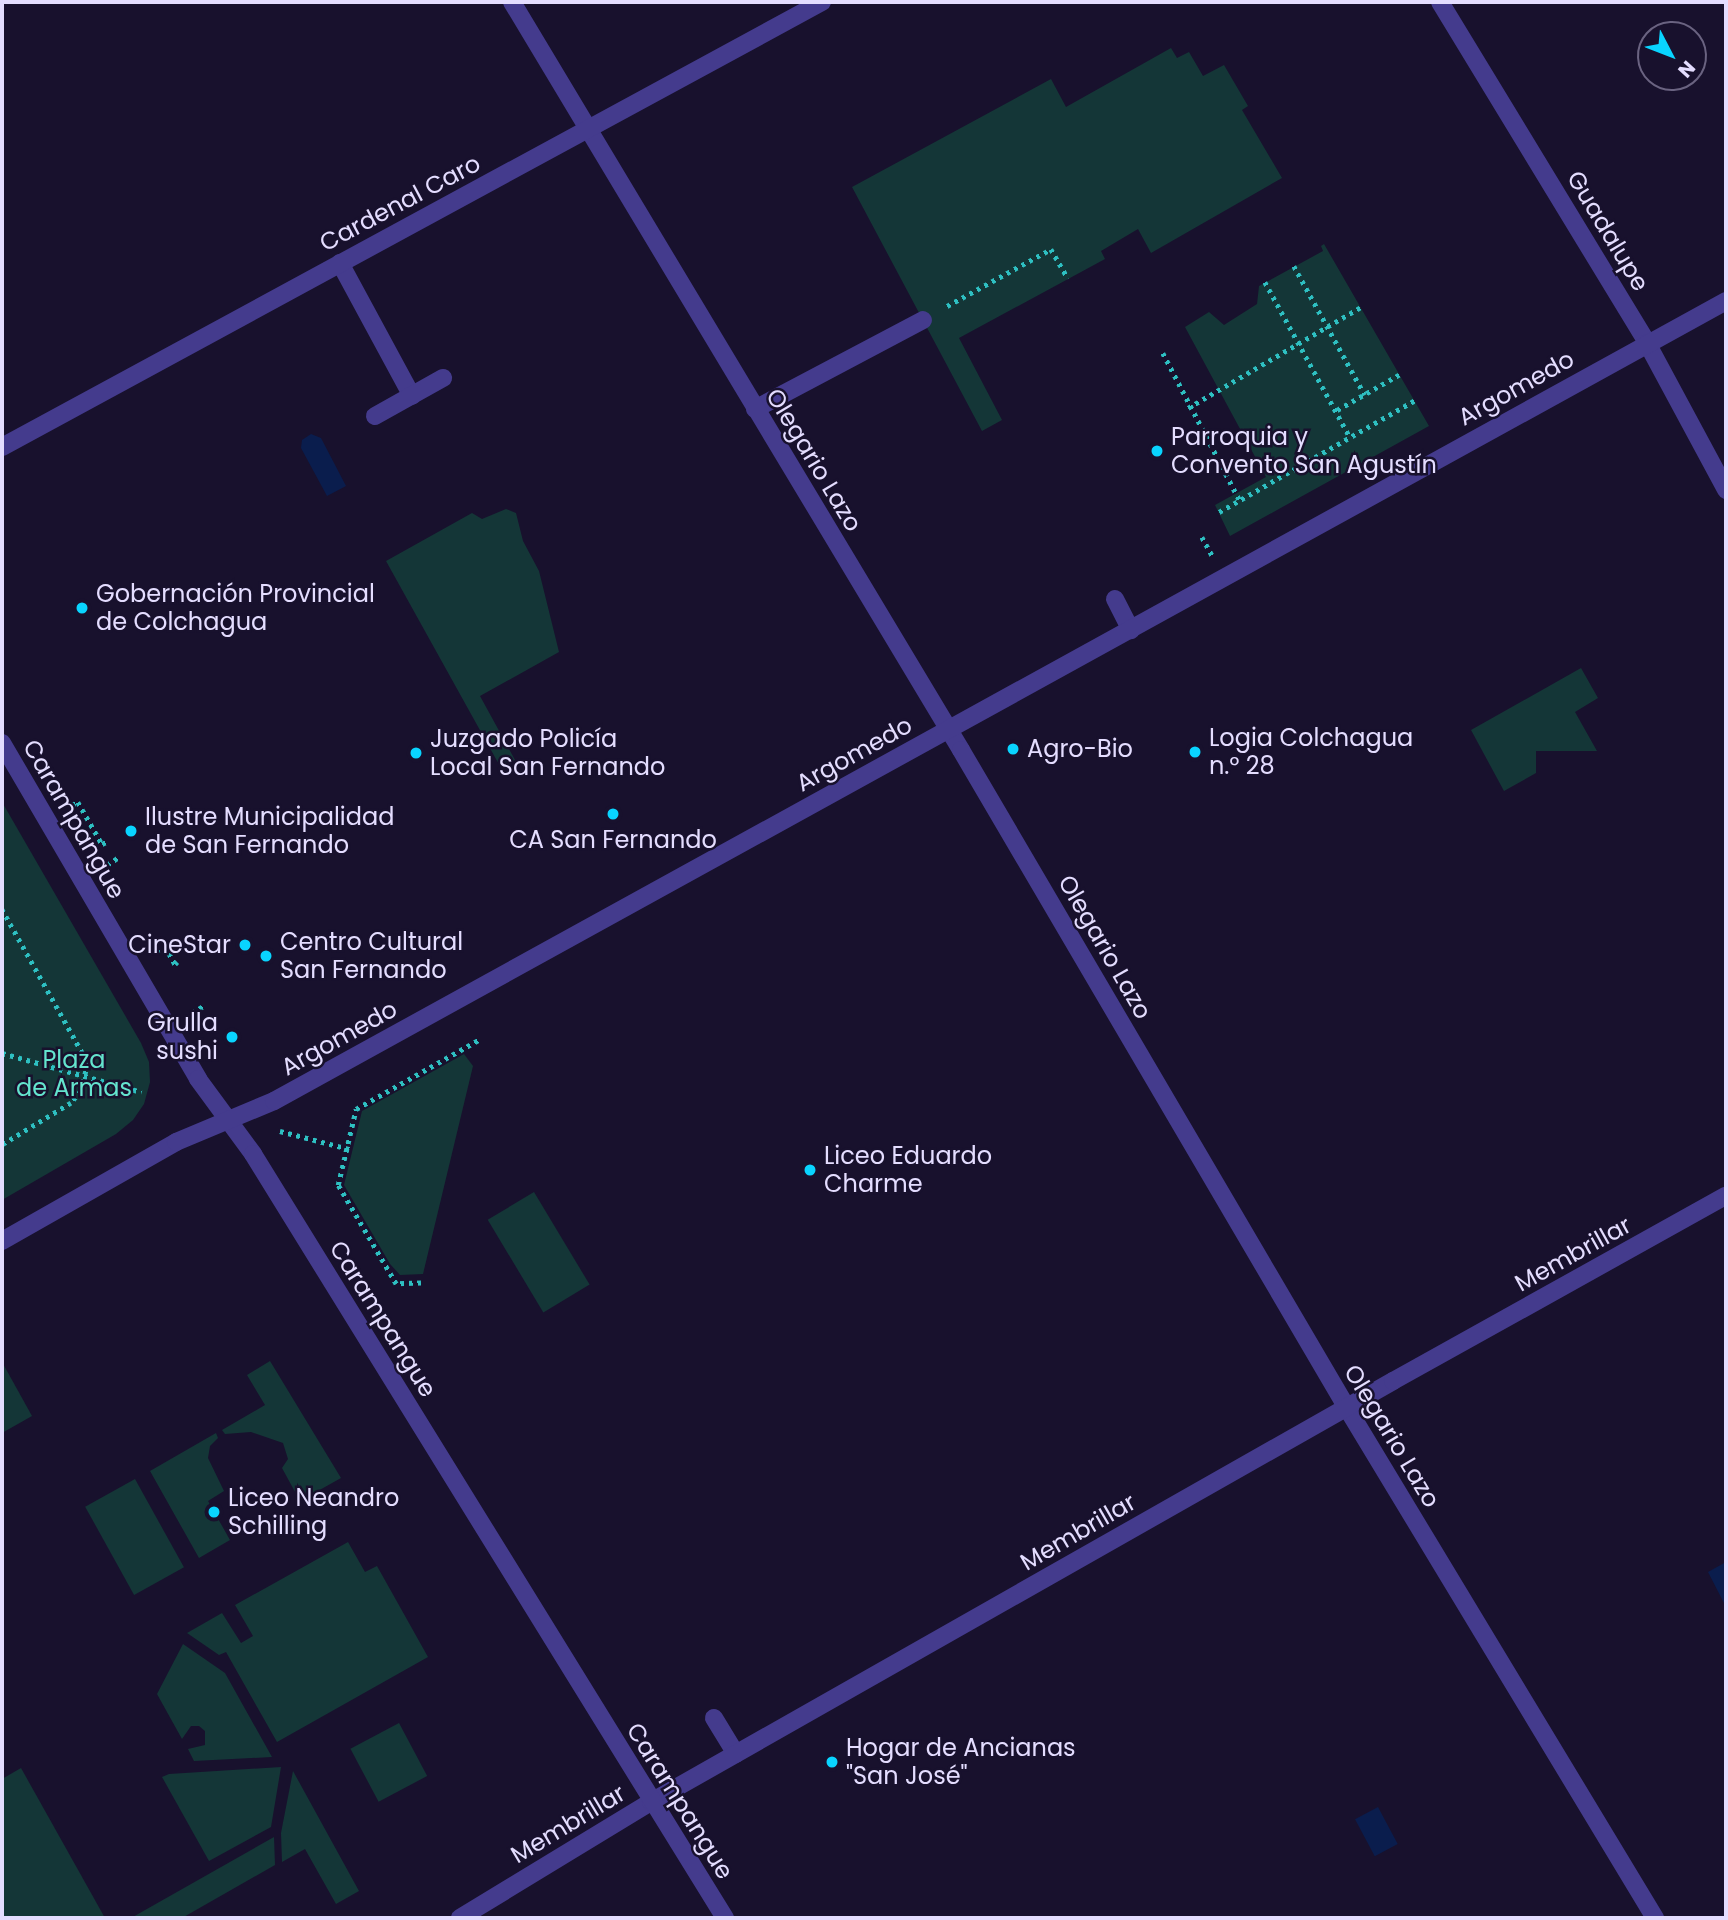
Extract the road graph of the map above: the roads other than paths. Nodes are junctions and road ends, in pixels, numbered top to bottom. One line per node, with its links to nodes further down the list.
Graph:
1 (512, 2): 4 (street, Olegario Lazo)
2 (822, 2): 4 (street, Cardenal Caro)
3 (1440, 2): 8 (street, Guadalupe)
4 (589, 128): 5 (street, Cardenal Caro); 11 (street, Olegario Lazo)
5 (340, 263): 10 (street); 13 (street, Cardenal Caro)
6 (1726, 300): 8 (street, Argomedo)
7 (923, 320): 11 (street)
8 (1647, 342): 14 (street, Guadalupe); 16 (street, Argomedo)
9 (443, 378): 10 (street)
10 (412, 396): 12 (street)
11 (755, 409): 17 (street, Olegario Lazo)
12 (375, 416)
13 (2, 447)
14 (1726, 490)
15 (1115, 599): 16 (street)
16 (1131, 630): 17 (street, Argomedo)
17 (949, 730): 19 (street, Argomedo); 22 (street, Olegario Lazo)
18 (2, 743): 19 (street, Carampangue)
19 (229, 1120): 21 (street, Argomedo); 25 (street, Carampangue)
20 (1726, 1196): 22 (street, Membrillar)
21 (2, 1241)
22 (1347, 1408): 24 (street, Membrillar); 28 (street, Olegario Lazo)
23 (714, 1718): 24 (street)
24 (736, 1754): 25 (street, Membrillar)
25 (651, 1802): 26 (street, Membrillar); 27 (street, Carampangue)
26 (460, 1918)
27 (725, 1918)
28 (1655, 1918)

